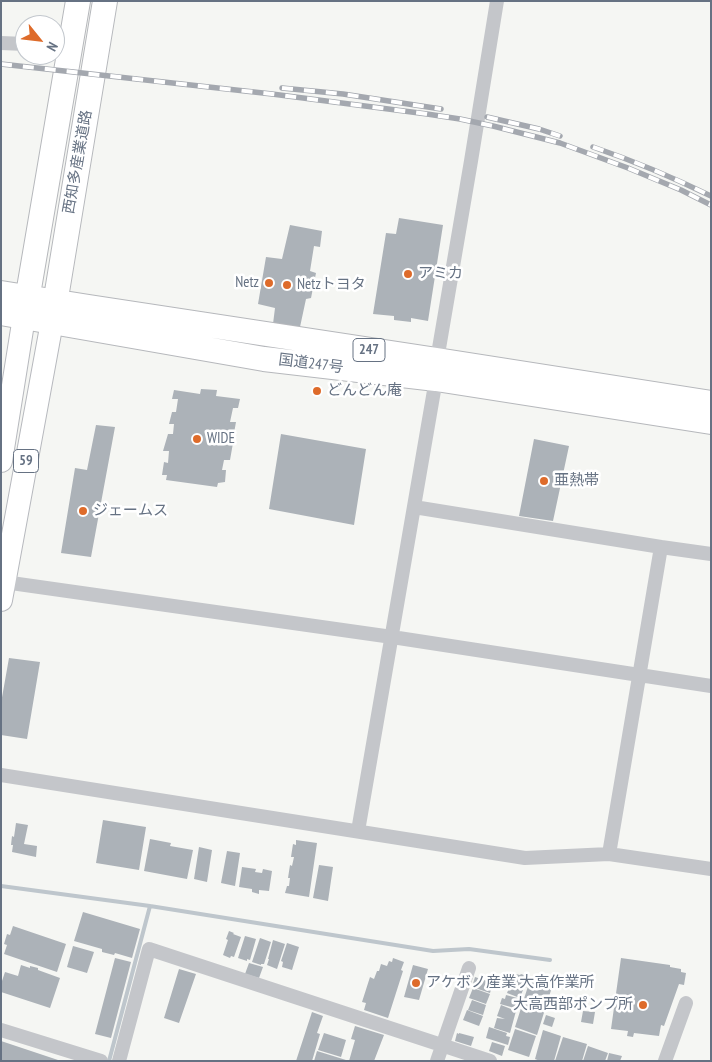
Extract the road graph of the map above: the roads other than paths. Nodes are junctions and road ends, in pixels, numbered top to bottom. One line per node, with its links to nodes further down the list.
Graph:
1 (78, 1): 4 (highway, 西知多産業道路)
2 (105, 1): 10 (highway, 西知多産業道路)
3 (496, 1): 11 (street)
4 (65, 38)
5 (1, 43): 6 (street)
6 (15, 44)
7 (59, 65): 9 (highway, 西知多産業道路)
8 (1, 293): 9 (highway, 国道247号 / 247)
9 (17, 309): 10 (highway, 国道247号 / 247); 14 (main road, 59)
10 (53, 312): 11 (highway, 国道247号 / 247); 18 (main road, 59)
11 (436, 369): 12 (highway, 国道247号 / 247); 13 (highway, 国道247号 / 247); 15 (street)
12 (711, 403)
13 (711, 422)
14 (1, 461)
15 (414, 507): 16 (street); 19 (street)
16 (661, 547): 17 (street); 20 (street)
17 (711, 554)
18 (3, 591): 19 (street)
19 (392, 637): 20 (street); 23 (street)
20 (639, 676): 21 (street); 24 (street)
21 (711, 686)
22 (1, 775): 23 (street)
23 (358, 831): 24 (street)
24 (609, 854): 25 (street)
25 (711, 869)
26 (469, 968): 29 (street)
27 (686, 1003): 34 (street)
28 (1, 1030): 30 (street)
29 (442, 1046): 31 (street); 32 (street); 33 (street)
30 (101, 1061)
31 (119, 1061)
32 (437, 1061)
33 (490, 1061)
34 (665, 1061)

